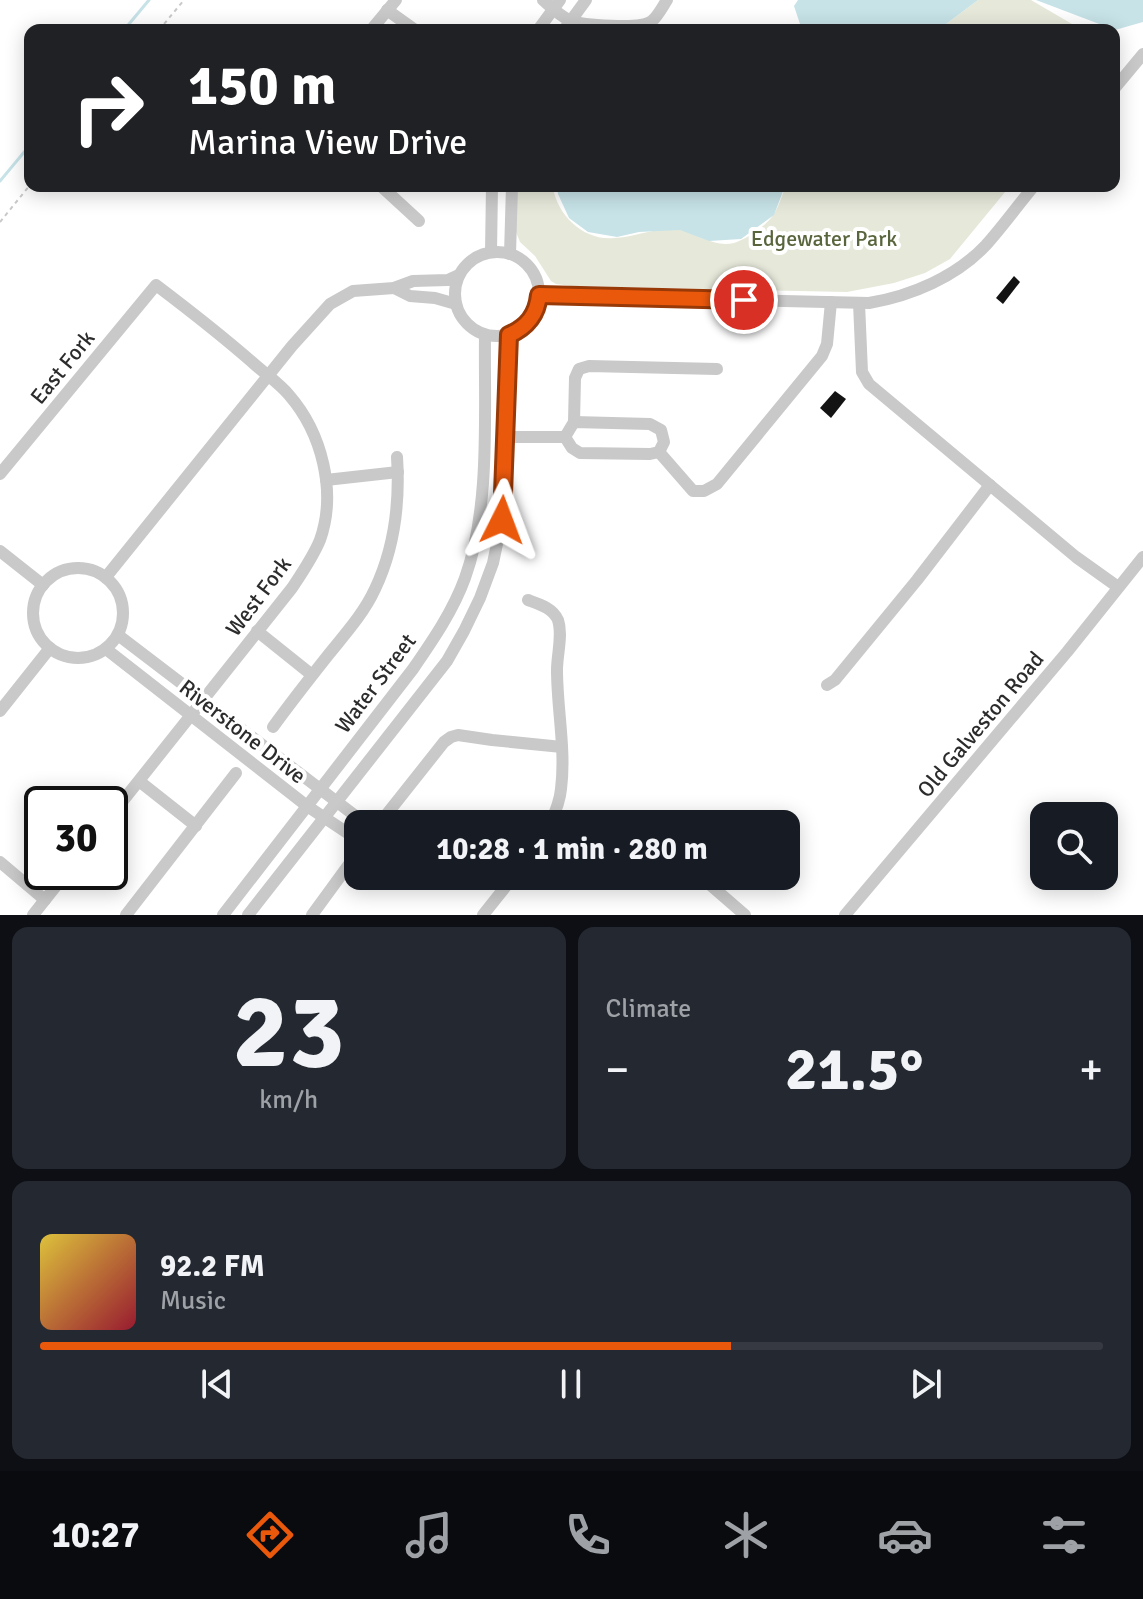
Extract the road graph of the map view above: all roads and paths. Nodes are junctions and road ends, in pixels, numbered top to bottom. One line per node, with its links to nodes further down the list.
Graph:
1 (184, 0): 6 (path)
2 (586, 0): 11 (street)
3 (667, 0): 12 (street)
4 (552, 3): 9 (street); 10 (street)
5 (392, 5): 7 (street); 8 (street)
6 (164, 24)
7 (376, 24)
8 (409, 24)
9 (541, 24)
10 (566, 24)
11 (568, 24)
12 (645, 24)
13 (1143, 54): 14 (street)
14 (1120, 82)
15 (24, 192): 21 (path)
16 (388, 192): 20 (street)
17 (492, 192): 22 (street)
18 (512, 192): 23 (street)
19 (1029, 192): 29 (street)
20 (419, 221)
21 (0, 222)
22 (491, 252): 23 (street); 24 (street)
23 (510, 254): 27 (street)
24 (459, 275): 26 (street); 30 (street)
25 (156, 285): 34 (street, West Fork); 42 (street, East Fork)
26 (394, 288): 30 (street); 34 (street)
27 (539, 295): 28 (street); 32 (street)
28 (831, 302): 29 (street); 39 (street)
29 (859, 303): 44 (street)
30 (456, 304): 31 (street)
31 (485, 335): 32 (street); 38 (street, Water Street)
32 (509, 335): 37 (street, Water Street)
33 (717, 369): 35 (street)
34 (268, 376): 43 (street, West Fork); 47 (street)
35 (574, 422): 36 (street); 39 (street)
36 (565, 437): 37 (street); 39 (street)
37 (505, 440): 38 (street); 66 (street, Water Street)
38 (484, 443): 64 (street, Water Street)
39 (659, 452)
40 (397, 457): 41 (street)
41 (398, 472): 43 (street); 55 (street)
42 (0, 474)
43 (326, 480): 51 (street, West Fork)
44 (990, 485): 49 (street); 56 (street)
45 (0, 551): 48 (street)
46 (1143, 557): 49 (street, Old Galveston Road)
47 (106, 577): 48 (street); 52 (street)
48 (43, 585): 53 (street)
49 (1118, 587): 87 (street, Old Galveston Road)
50 (528, 600): 61 (street)
51 (257, 631): 55 (street); 57 (street, West Fork)
52 (118, 635): 54 (street); 57 (street, Riverstone Drive)
53 (50, 648): 54 (street); 58 (street)
54 (106, 649): 59 (street, Riverstone Drive)
55 (312, 675): 60 (street)
56 (827, 685)
57 (202, 700): 59 (street, West Fork); 64 (street, Riverstone Drive)
58 (0, 711)
59 (191, 715): 63 (street, West Fork); 67 (street, Riverstone Drive)
60 (273, 727)
61 (562, 747): 69 (street); 70 (street)
62 (236, 773): 72 (street)
63 (139, 781): 65 (street, West Fork); 72 (street)
64 (319, 790): 66 (street, Riverstone Drive); 67 (street, Water Street)
65 (128, 795)
66 (337, 802): 68 (street, Riverstone Drive); 71 (street, Water Street)
67 (307, 806): 71 (street, Riverstone Drive); 82 (street, Water Street)
68 (348, 810)
69 (390, 810)
70 (556, 810)
71 (325, 817): 73 (street, Riverstone Drive); 83 (street, Water Street)
72 (196, 826): 81 (street)
73 (344, 830)
74 (0, 862): 79 (street)
75 (344, 871): 84 (street)
76 (53, 890): 79 (street)
77 (503, 890): 85 (street)
78 (716, 890): 86 (street)
79 (45, 900): 80 (street)
80 (33, 915)
81 (126, 915)
82 (223, 915)
83 (248, 915)
84 (312, 915)
85 (483, 915)
86 (745, 915)
87 (845, 915)

